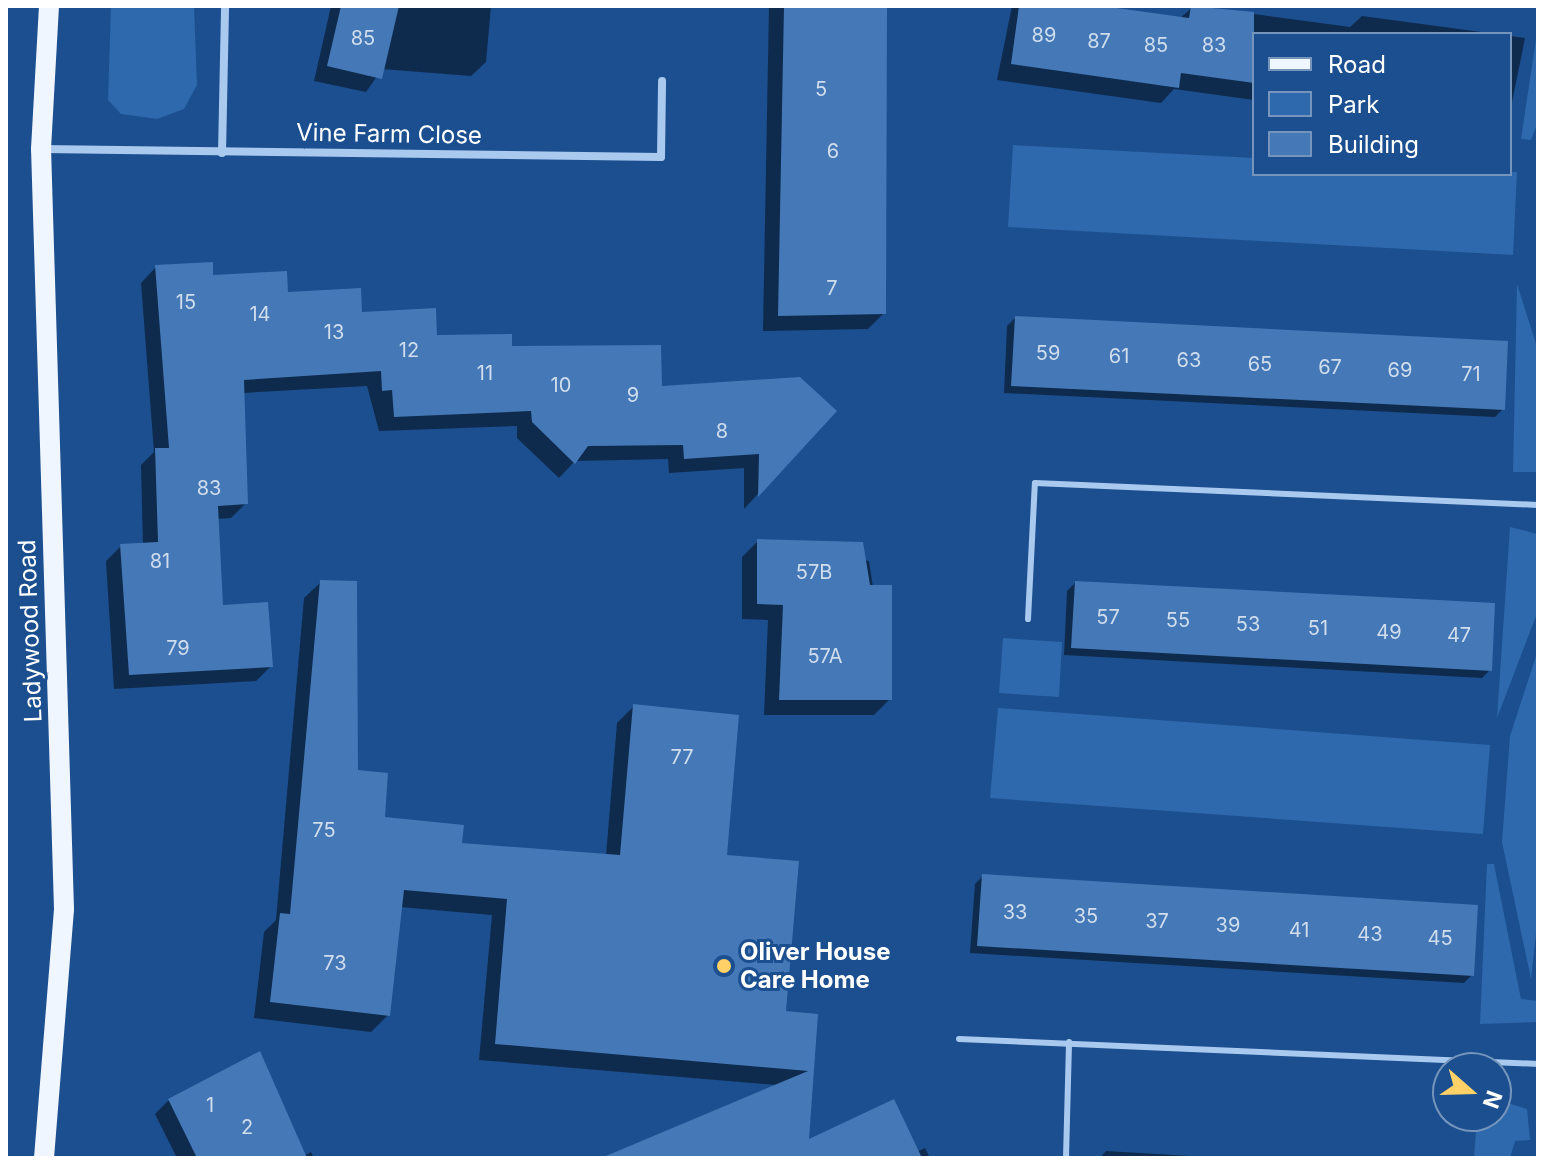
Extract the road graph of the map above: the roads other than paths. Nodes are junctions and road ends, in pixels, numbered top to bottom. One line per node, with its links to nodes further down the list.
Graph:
1 (49, 6): 4 (main road, Ladywood Road)
2 (225, 6): 5 (street)
3 (662, 81): 5 (street, Vine Farm Close)
4 (41, 149): 5 (street, Vine Farm Close); 11 (main road, Ladywood Road)
5 (222, 153)
6 (1538, 505): 7 (lane)
7 (1028, 619)
8 (959, 1039): 9 (lane)
9 (1069, 1042): 10 (lane); 12 (lane)
10 (1538, 1064)
11 (44, 1158)
12 (1066, 1158)

